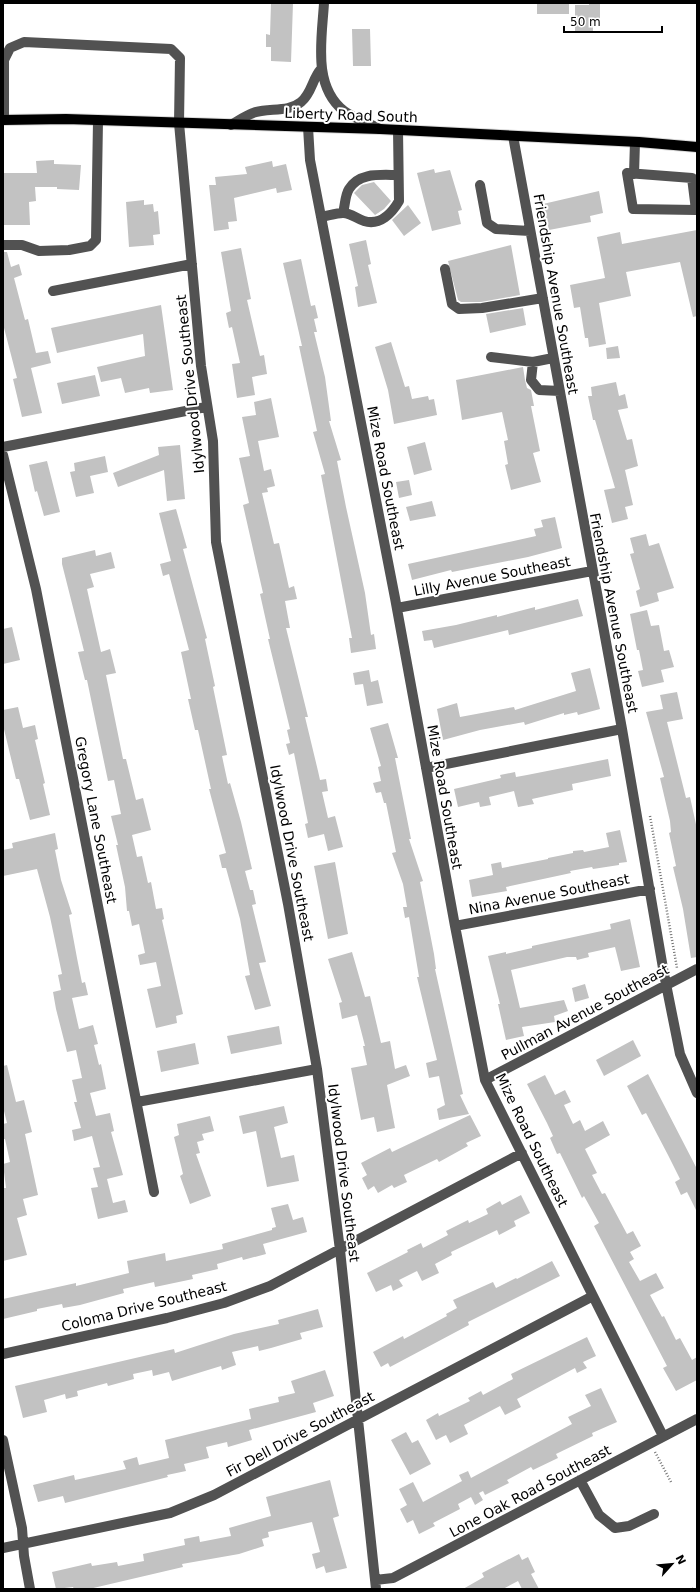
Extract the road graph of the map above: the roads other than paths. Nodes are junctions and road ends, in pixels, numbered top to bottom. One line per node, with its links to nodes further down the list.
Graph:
1 (324, 3): 2 (street)
2 (321, 69): 6 (street); 8 (street)
3 (4, 120): 4 (main road, Liberty Road South); 5 (street, Idylwood Drive Southeast)
4 (98, 120): 5 (main road, Liberty Road South); 20 (street)
5 (179, 123): 6 (main road, Liberty Road South); 21 (street, Idylwood Drive Southeast)
6 (231, 125): 7 (main road, Liberty Road South)
7 (308, 127): 8 (main road, Liberty Road South); 18 (street, Mize Road Southeast)
8 (380, 128): 9 (main road, Liberty Road South)
9 (398, 130): 10 (main road, Liberty Road South); 14 (street)
10 (513, 136): 11 (main road, Liberty Road South); 19 (street, Friendship Avenue Southeast)
11 (635, 142): 12 (main road, Liberty Road South); 13 (street)
12 (697, 147)
13 (634, 174): 16 (street); 16 (street)
14 (398, 175): 17 (street); 17 (street)
15 (480, 184): 19 (street)
16 (696, 194)
17 (344, 213): 18 (street)
18 (321, 217): 33 (street, Mize Road Southeast)
19 (530, 231): 24 (street, Friendship Avenue Southeast)
20 (3, 245)
21 (192, 264): 23 (street); 29 (street, Idylwood Drive Southeast)
22 (445, 269): 24 (street)
23 (52, 291)
24 (542, 298): 26 (street, Friendship Avenue Southeast)
25 (491, 357): 27 (street)
26 (553, 358): 27 (street); 28 (street, Friendship Avenue Southeast)
27 (533, 362): 28 (street)
28 (560, 391): 32 (street, Friendship Avenue Southeast)
29 (206, 407): 30 (street); 40 (street, Idylwood Drive Southeast)
30 (3, 447)
31 (3, 455): 43 (street, Gregory Lane Southeast)
32 (592, 571): 33 (street, Lilly Avenue Southeast); 34 (street, Friendship Avenue Southeast)
33 (397, 608): 35 (street, Mize Road Southeast)
34 (622, 729): 35 (street); 36 (street, Friendship Avenue Southeast)
35 (426, 768): 37 (street, Mize Road Southeast)
36 (650, 889): 37 (street, Nina Avenue Southeast); 39 (street, Friendship Avenue Southeast)
37 (455, 926): 41 (street, Mize Road Southeast)
38 (697, 969): 39 (street, Pullman Avenue Southeast)
39 (666, 986): 41 (street, Pullman Avenue Southeast); 42 (street, Friendship Avenue Southeast)
40 (317, 1069): 43 (street); 46 (street, Idylwood Drive Southeast)
41 (485, 1080): 44 (street, Mize Road Southeast)
42 (697, 1092)
43 (137, 1102): 45 (street, Gregory Lane Southeast)
44 (522, 1153): 46 (street, Coloma Drive Southeast); 47 (street, Mize Road Southeast)
45 (154, 1192)
46 (340, 1250): 48 (street, Coloma Drive Southeast); 49 (street, Idylwood Drive Southeast)
47 (593, 1296): 49 (street, Fir Dell Drive Southeast); 51 (street, Mize Road Southeast)
48 (3, 1354)
49 (358, 1419): 55 (street, Fir Dell Drive Southeast); 57 (street, Idylwood Drive Southeast)
50 (697, 1419): 51 (street, Lone Oak Road Southeast)
51 (663, 1436): 53 (street, Lone Oak Road Southeast)
52 (3, 1440): 55 (street)
53 (580, 1480): 54 (street); 57 (street, Lone Oak Road Southeast)
54 (654, 1514)
55 (23, 1544): 56 (street, Fir Dell Drive Southeast); 58 (street)
56 (3, 1548)
57 (375, 1585)
58 (30, 1589)

